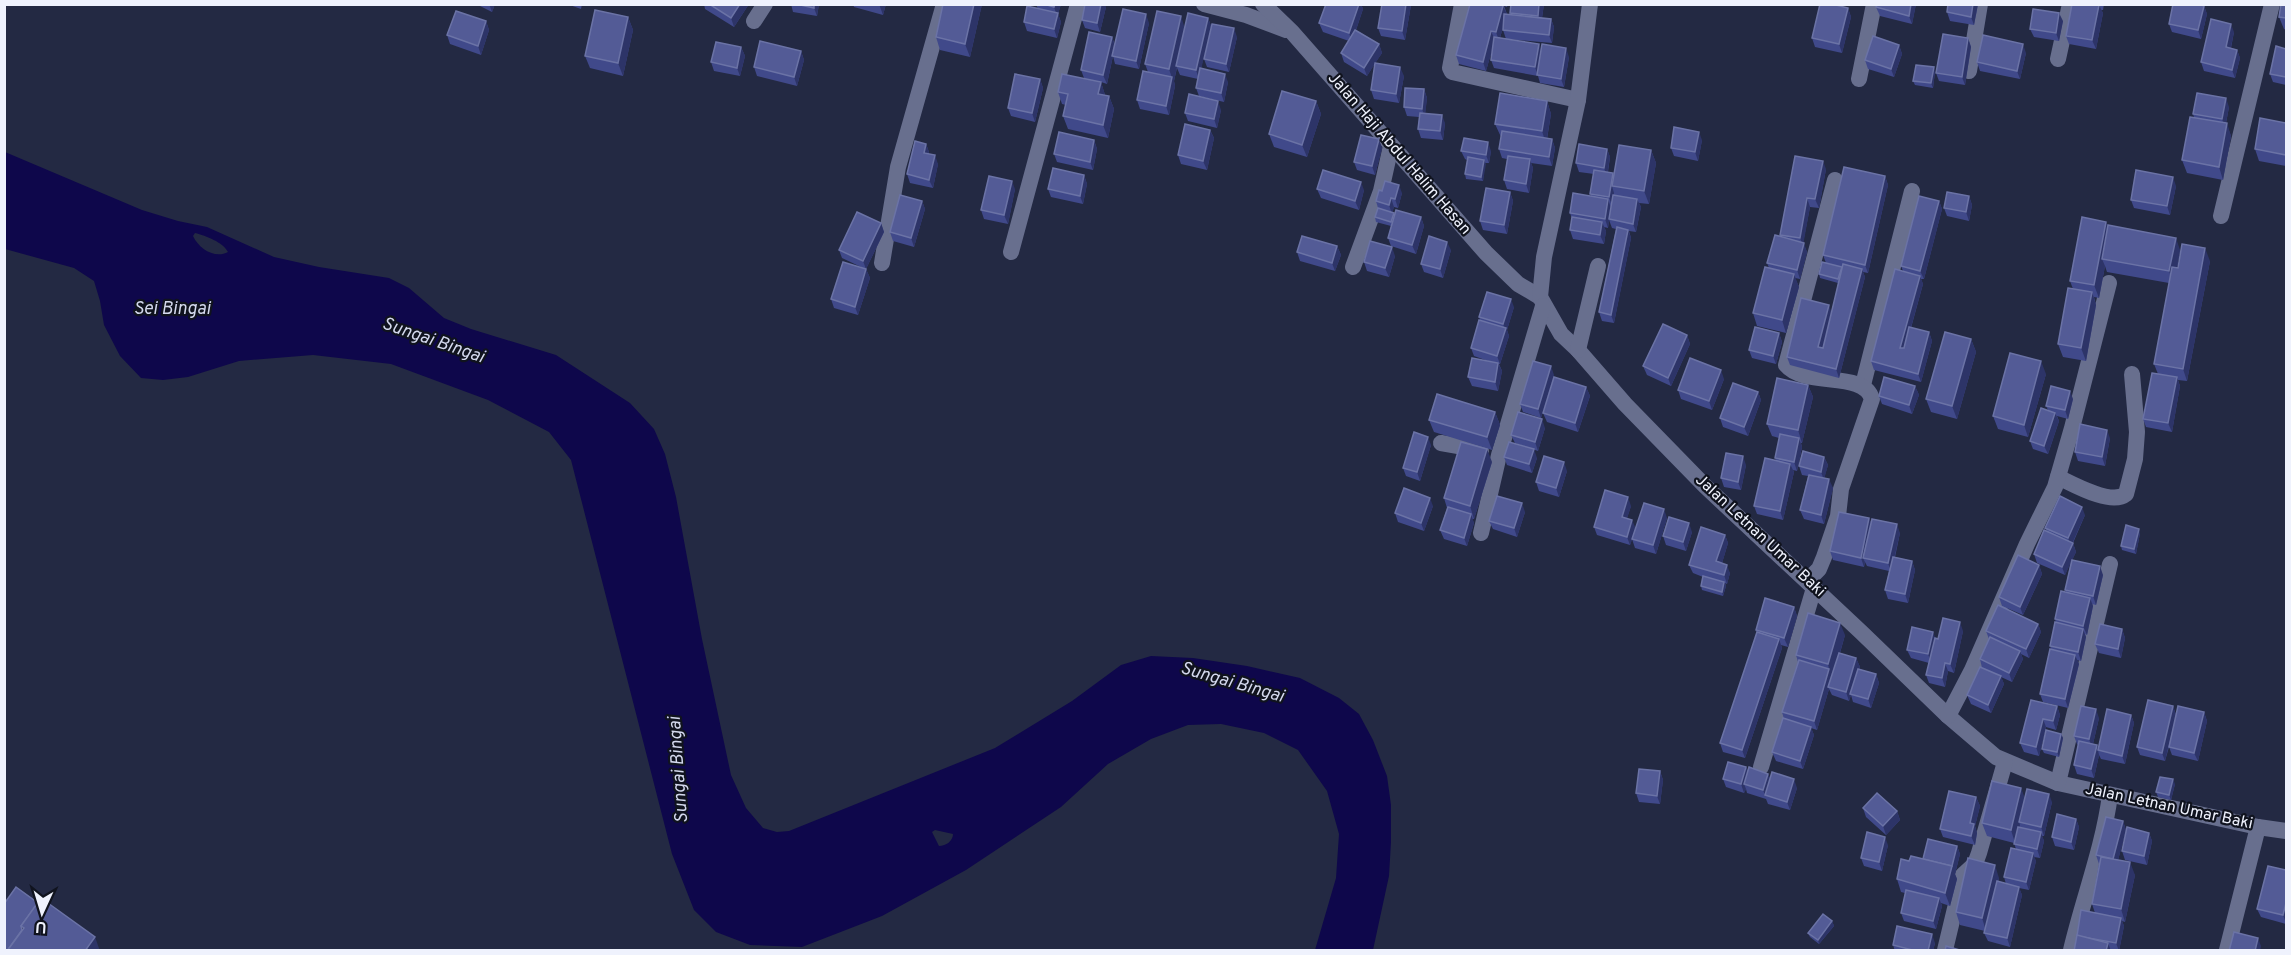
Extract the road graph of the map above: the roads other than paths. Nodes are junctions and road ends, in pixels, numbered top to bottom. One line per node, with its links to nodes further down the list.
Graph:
1 (765, 4): 12 (street)
2 (944, 4): 23 (street)
3 (1078, 4): 22 (street)
4 (1204, 4): 13 (street)
5 (1263, 4): 13 (street, Jalan Haji Abdul Halim Hasan)
6 (1462, 4): 17 (street)
7 (1590, 4): 17 (street)
8 (1874, 4): 16 (street)
9 (1980, 4): 15 (street)
10 (2070, 4): 14 (street)
11 (2272, 4): 21 (street)
12 (753, 21)
13 (1292, 32): 18 (street, Jalan Haji Abdul Halim Hasan)
14 (2058, 58)
15 (1969, 71)
16 (1859, 79)
17 (1578, 100): 27 (street)
18 (1391, 146): 25 (street); 27 (street, Jalan Haji Abdul Halim Hasan)
19 (1834, 180): 30 (street)
20 (1912, 192): 30 (street)
21 (2221, 216)
22 (1011, 252)
23 (882, 263)
24 (1598, 266): 28 (street)
25 (1353, 267)
26 (2109, 283): 33 (street)
27 (1541, 302): 28 (street, Jalan Letnan Umar Baki); 32 (street)
28 (1578, 350): 36 (street, Jalan Letnan Umar Baki)
29 (2132, 374): 33 (street)
30 (1863, 385): 36 (street)
31 (1441, 443): 32 (street)
32 (1499, 455): 34 (street)
33 (2058, 477): 37 (street)
34 (1481, 533)
35 (2110, 564): 40 (street)
36 (1810, 584): 37 (street, Jalan Letnan Umar Baki); 39 (street)
37 (1948, 717): 38 (street, Jalan Letnan Umar Baki)
38 (2005, 762): 40 (street, Jalan Letnan Umar Baki); 44 (street)
39 (1761, 767)
40 (2058, 783): 41 (street, Jalan Letnan Umar Baki)
41 (2110, 795): 42 (street, Jalan Letnan Umar Baki); 45 (street)
42 (2258, 827): 43 (street, Jalan Letnan Umar Baki); 46 (street)
43 (2286, 831)
44 (1945, 951)
45 (2071, 951)
46 (2227, 951)

